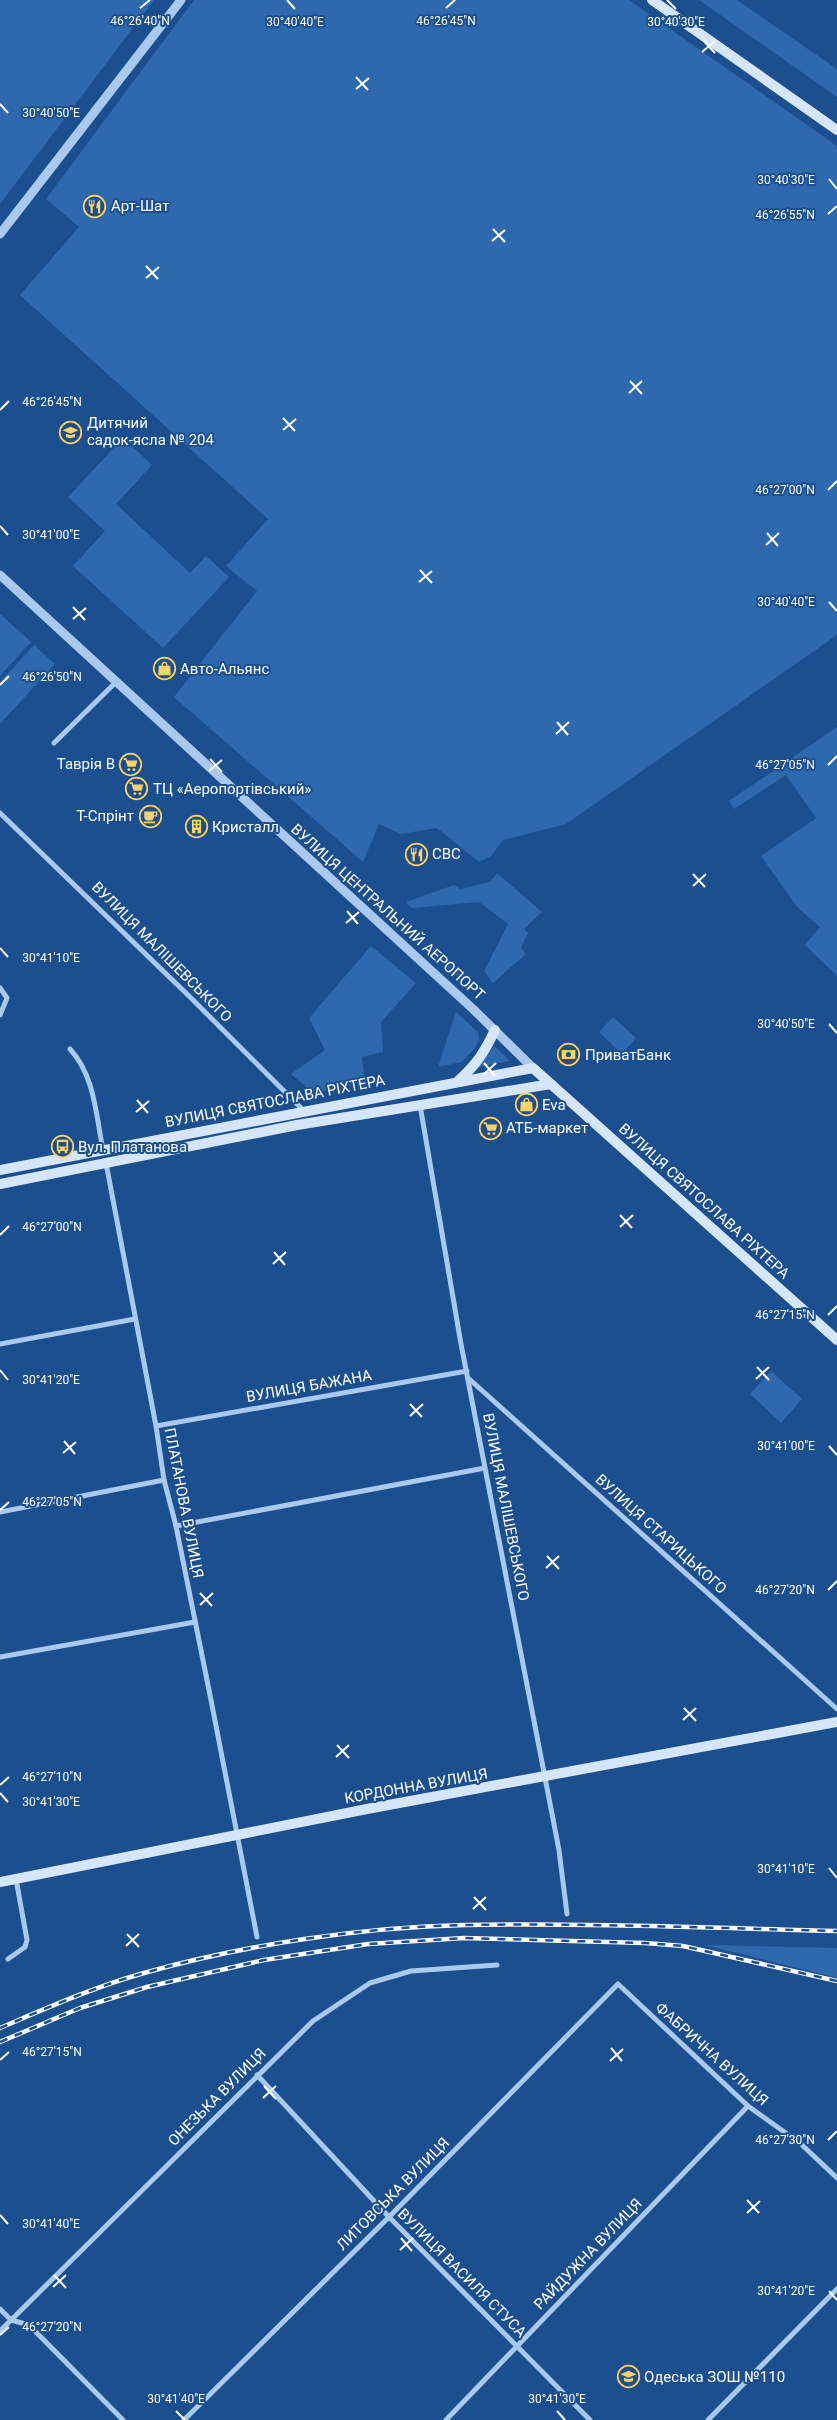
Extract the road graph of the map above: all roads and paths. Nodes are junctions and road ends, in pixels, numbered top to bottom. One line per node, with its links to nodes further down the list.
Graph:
1 (181, 0): 4 (street)
2 (652, 0): 3 (main road)
3 (837, 130)
4 (0, 234)
5 (0, 575): 6 (street, ВУЛИЦЯ ЦЕНТРАЛЬНИЙ АЕРОПОРТ)
6 (116, 682): 7 (street); 11 (street, ВУЛИЦЯ ЦЕНТРАЛЬНИЙ АЕРОПОРТ)
7 (54, 743)
8 (0, 813): 17 (street, ВУЛИЦЯ МАЛІШЕВСЬКОГО)
9 (0, 988): 10 (street)
10 (0, 1015)
11 (494, 1030): 13 (street, ВУЛИЦЯ ЦЕНТРАЛЬНИЙ АЕРОПОРТ); 14 (main road)
12 (70, 1049): 18 (street)
13 (533, 1068): 14 (main road, ВУЛИЦЯ СВЯТОСЛАВА РІХТЕРА); 15 (main road, ВУЛИЦЯ СВЯТОСЛАВА РІХТЕРА)
14 (457, 1081): 17 (main road, ВУЛИЦЯ СВЯТОСЛАВА РІХТЕРА)
15 (551, 1084): 16 (main road, ВУЛИЦЯ СВЯТОСЛАВА РІХТЕРА); 23 (main road, ВУЛИЦЯ СВЯТОСЛАВА РІХТЕРА)
16 (420, 1104): 19 (main road, ВУЛИЦЯ СВЯТОСЛАВА РІХТЕРА); 25 (street, ВУЛИЦЯ МАЛІШЕВСЬКОГО)
17 (304, 1110): 18 (main road, ВУЛИЦЯ СВЯТОСЛАВА РІХТЕРА)
18 (104, 1150): 20 (main road, ВУЛИЦЯ СВЯТОСЛАВА РІХТЕРА)
19 (106, 1163): 21 (main road, ВУЛИЦЯ СВЯТОСЛАВА РІХТЕРА); 22 (street, ПЛАТАНОВА ВУЛИЦЯ)
20 (0, 1170)
21 (0, 1184)
22 (135, 1319): 24 (street); 27 (street, ПЛАТАНОВА ВУЛИЦЯ)
23 (837, 1340)
24 (0, 1344)
25 (467, 1372): 26 (street, ВУЛИЦЯ МАЛІШЕВСЬКОГО); 27 (street, ВУЛИЦЯ БАЖАНА)
26 (468, 1378): 28 (street, ВУЛИЦЯ МАЛІШЕВСЬКОГО); 34 (street, ВУЛИЦЯ СТАРИЦЬКОГО)
27 (156, 1426): 29 (street, ПЛАТАНОВА ВУЛИЦЯ)
28 (485, 1468): 31 (street); 36 (street, ВУЛИЦЯ МАЛІШЕВСЬКОГО)
29 (164, 1480): 30 (street); 31 (street, ПЛАТАНОВА ВУЛИЦЯ)
30 (0, 1512)
31 (176, 1526): 32 (street, ПЛАТАНОВА ВУЛИЦЯ)
32 (195, 1622): 33 (street); 37 (street, ПЛАТАНОВА ВУЛИЦЯ)
33 (0, 1657)
34 (837, 1709)
35 (837, 1722): 36 (main road, КОРДОННА ВУЛИЦЯ)
36 (545, 1778): 37 (main road, КОРДОННА ВУЛИЦЯ); 40 (street, ВУЛИЦЯ МАЛІШЕВСЬКОГО)
37 (238, 1835): 38 (main road, КОРДОННА ВУЛИЦЯ); 41 (street, ПЛАТАНОВА ВУЛИЦЯ)
38 (16, 1879): 39 (main road, КОРДОННА ВУЛИЦЯ); 42 (street)
39 (0, 1882)
40 (567, 1914)
41 (257, 1937)
42 (8, 1959)
43 (497, 1965): 45 (street, ОНЕЗЬКА ВУЛИЦЯ)
44 (618, 1984): 46 (street, ФАБРИЧНА ВУЛИЦЯ); 48 (street, ЛИТОВСЬКА ВУЛИЦЯ)
45 (257, 2075): 48 (street, ВУЛИЦЯ ВАСИЛЯ СТУСА); 51 (street, ОНЕЗЬКА ВУЛИЦЯ)
46 (748, 2106): 47 (street, ФАБРИЧНА ВУЛИЦЯ); 53 (street, РАЙДУЖНА ВУЛИЦЯ)
47 (837, 2178)
48 (389, 2217): 53 (street, ВУЛИЦЯ ВАСИЛЯ СТУСА); 55 (street, ЛИТОВСЬКА ВУЛИЦЯ)
49 (837, 2289): 58 (street)
50 (0, 2309): 51 (street)
51 (11, 2320): 52 (street, ОНЕЗЬКА ВУЛИЦЯ); 54 (street)
52 (0, 2331)
53 (517, 2347): 56 (street, РАЙДУЖНА ВУЛИЦЯ); 57 (street, ВУЛИЦЯ ВАСИЛЯ СТУСА)
54 (123, 2420)
55 (184, 2420)
56 (446, 2420)
57 (590, 2420)
58 (708, 2420)

